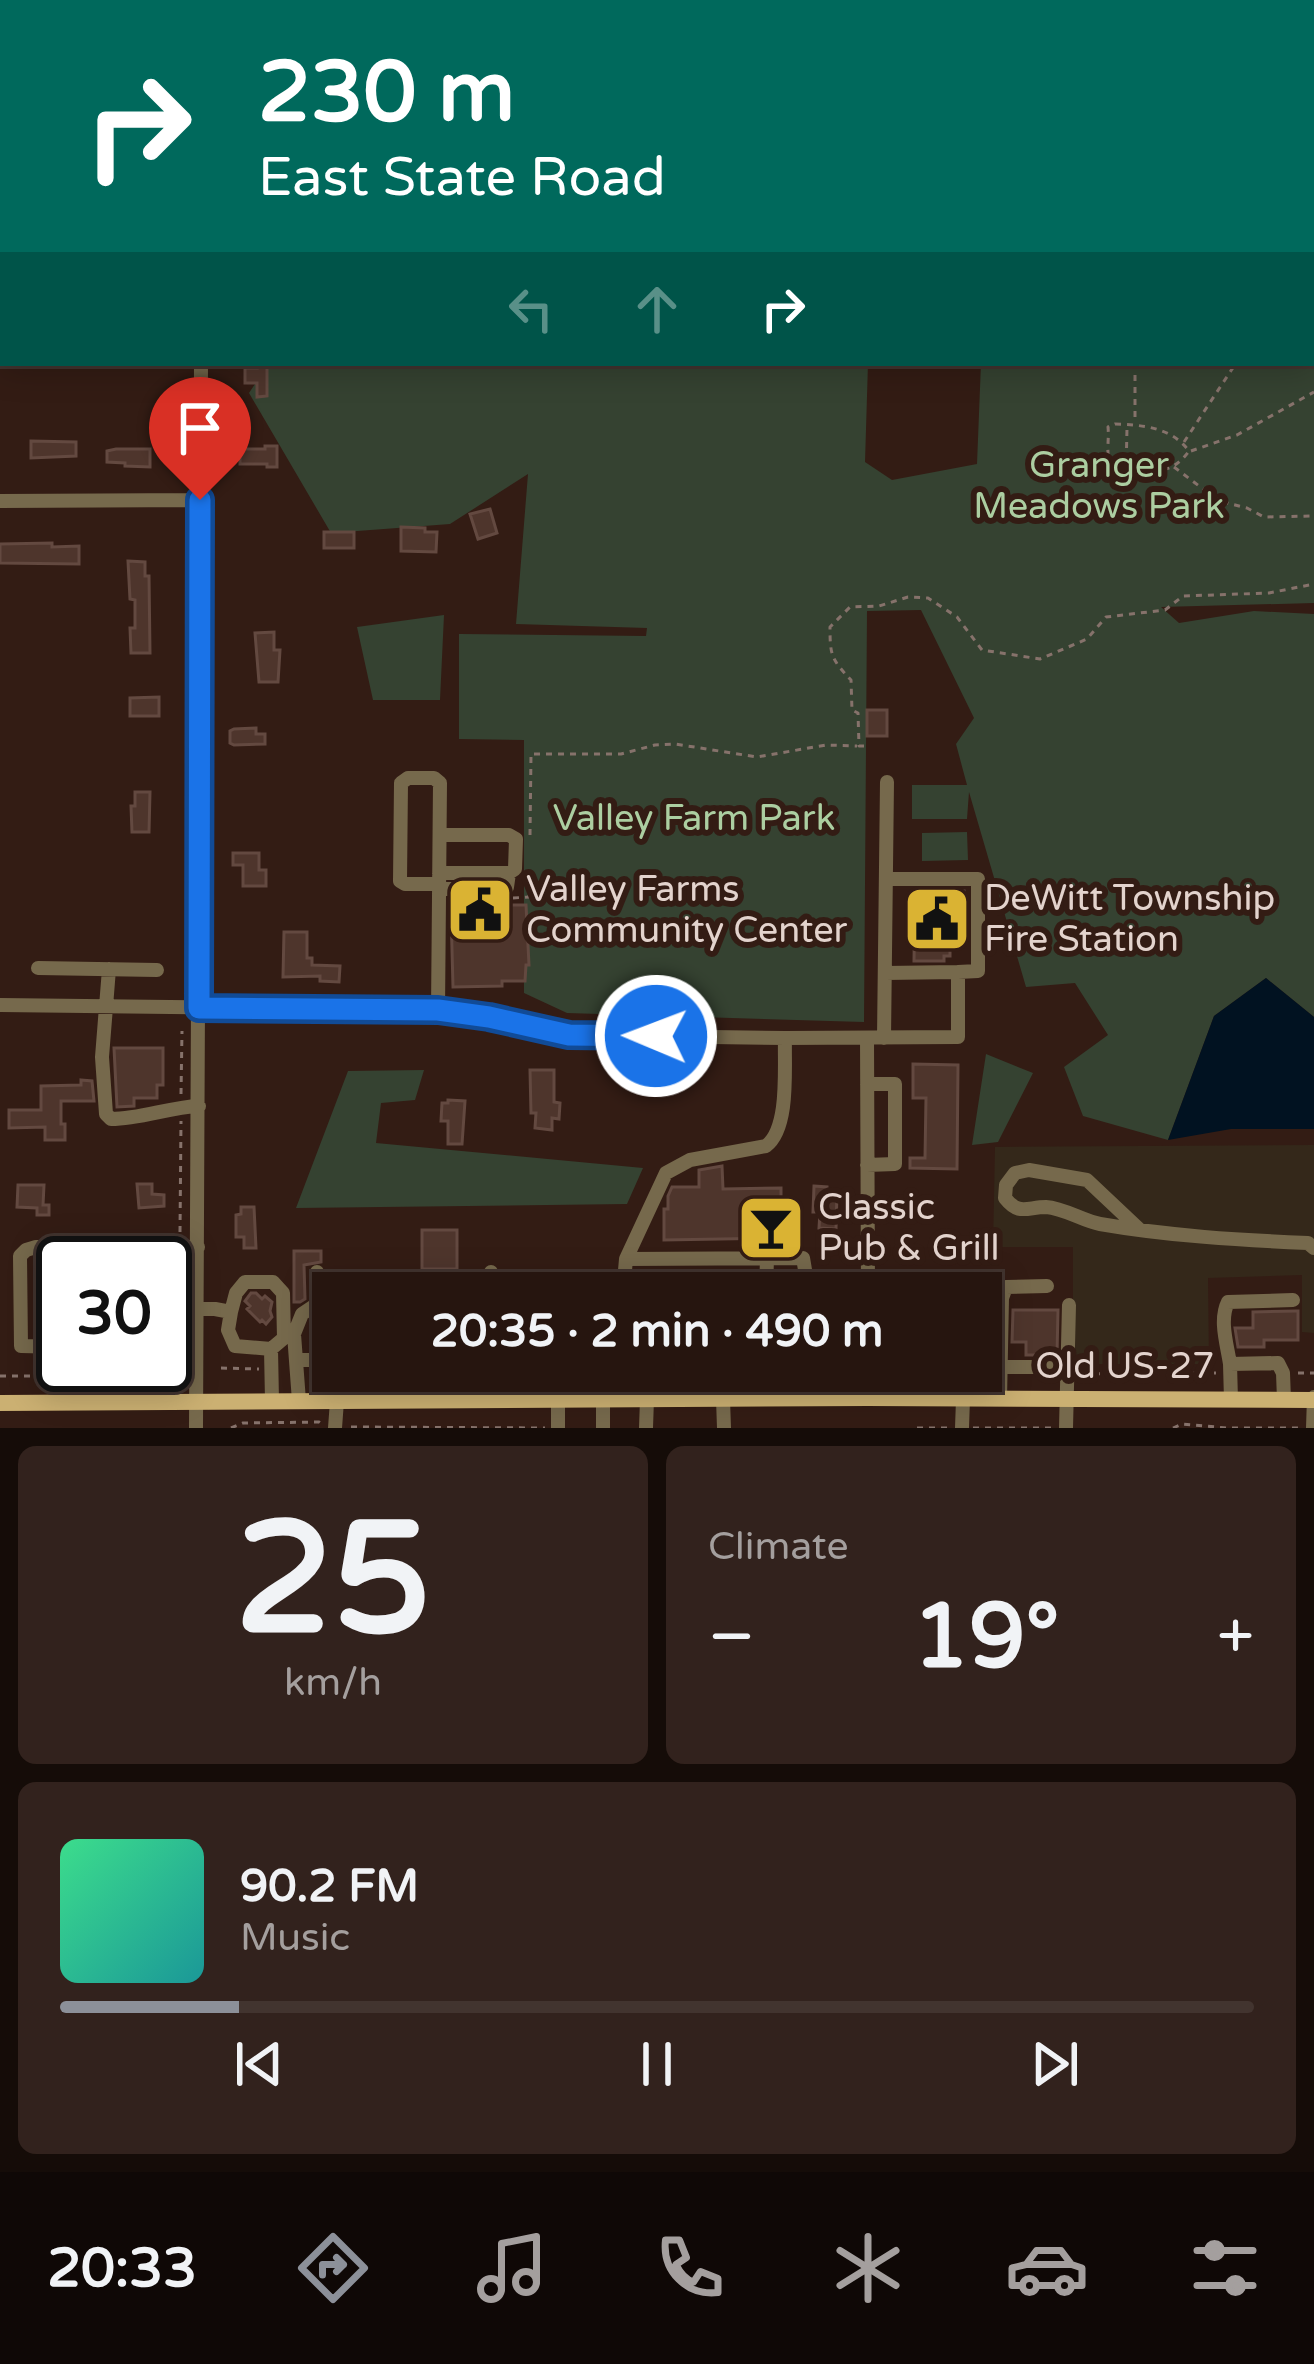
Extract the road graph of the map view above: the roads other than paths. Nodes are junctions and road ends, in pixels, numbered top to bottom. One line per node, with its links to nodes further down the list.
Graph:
1 (201, 366): 2 (street)
2 (200, 500): 3 (street); 15 (street)
3 (0, 501)
4 (887, 782): 6 (street)
5 (440, 835): 7 (street); 7 (street); 7 (street)
6 (886, 879): 11 (street); 12 (street)
7 (439, 882): 16 (street)
8 (38, 968): 9 (street)
9 (109, 969): 10 (street); 14 (street)
10 (157, 970)
11 (958, 971): 12 (street); 19 (street)
12 (886, 973): 19 (street)
13 (0, 1005): 14 (street)
14 (108, 1007): 15 (street); 21 (street)
15 (199, 1008): 16 (street); 21 (street)
16 (438, 1010): 17 (street)
17 (785, 1038): 18 (street); 29 (street)
18 (868, 1038): 19 (street); 20 (street)
19 (884, 1038)
20 (867, 1084): 22 (street); 22 (street)
21 (199, 1106): 25 (street)
22 (868, 1165): 33 (street)
23 (1139, 1229): 23 (street); 27 (street)
24 (36, 1247): 41 (street)
25 (198, 1247): 26 (street); 39 (street)
26 (192, 1248)
27 (1314, 1248)
28 (767, 1258): 29 (street); 31 (street); 32 (street)
29 (626, 1259): 30 (street)
30 (625, 1272)
31 (767, 1272)
32 (805, 1272)
33 (868, 1272)
34 (1046, 1286): 35 (street)
35 (1002, 1298)
36 (1293, 1300): 46 (street)
37 (1069, 1304): 47 (street)
38 (312, 1307): 43 (street)
39 (198, 1310): 40 (street); 76 (street)
40 (231, 1312): 42 (street); 42 (street)
41 (36, 1346)
42 (271, 1349): 71 (street)
43 (298, 1360): 44 (street); 72 (street)
44 (312, 1360)
45 (1002, 1367): 47 (street)
46 (1230, 1369): 69 (street); 70 (street)
47 (1067, 1370): 64 (street)
48 (62, 1392): 75 (street)
49 (371, 1392): 74 (street)
50 (492, 1392): 66 (street)
51 (551, 1392): 67 (street)
52 (626, 1392): 57 (street)
53 (765, 1392): 60 (street)
54 (868, 1392): 61 (street)
55 (967, 1392): 62 (street)
56 (1000, 1392): 63 (street)
57 (626, 1399): 58 (main road, Old US-27); 68 (main road, Old US-27)
58 (646, 1399): 59 (main road, Old US-27); 82 (street)
59 (723, 1399): 60 (main road, Old US-27); 83 (street)
60 (766, 1399): 61 (main road, Old US-27)
61 (868, 1399): 62 (main road, Old US-27)
62 (966, 1399): 63 (main road, Old US-27); 84 (street)
63 (1000, 1399): 64 (main road, Old US-27)
64 (1066, 1399): 69 (main road, Old US-27); 85 (street)
65 (1314, 1399): 70 (main road, Old US-27); 86 (street)
66 (492, 1400): 67 (main road, Old US-27); 74 (main road, Old US-27)
67 (552, 1400): 68 (main road, Old US-27); 80 (street)
68 (603, 1400): 81 (street)
69 (1231, 1400): 70 (main road, Old US-27)
70 (1284, 1400)
71 (272, 1401): 72 (main road, Old US-27); 76 (main road, Old US-27)
72 (299, 1401): 73 (main road, Old US-27)
73 (337, 1401): 74 (main road, Old US-27); 78 (street)
74 (371, 1401)
75 (62, 1402): 76 (main road, Old US-27); 77 (main road, Old US-27)
76 (197, 1402): 79 (street)
77 (0, 1403)
78 (335, 1427)
79 (196, 1428)
80 (557, 1428)
81 (604, 1428)
82 (646, 1428)
83 (724, 1428)
84 (962, 1428)
85 (1066, 1428)
86 (1313, 1428)

